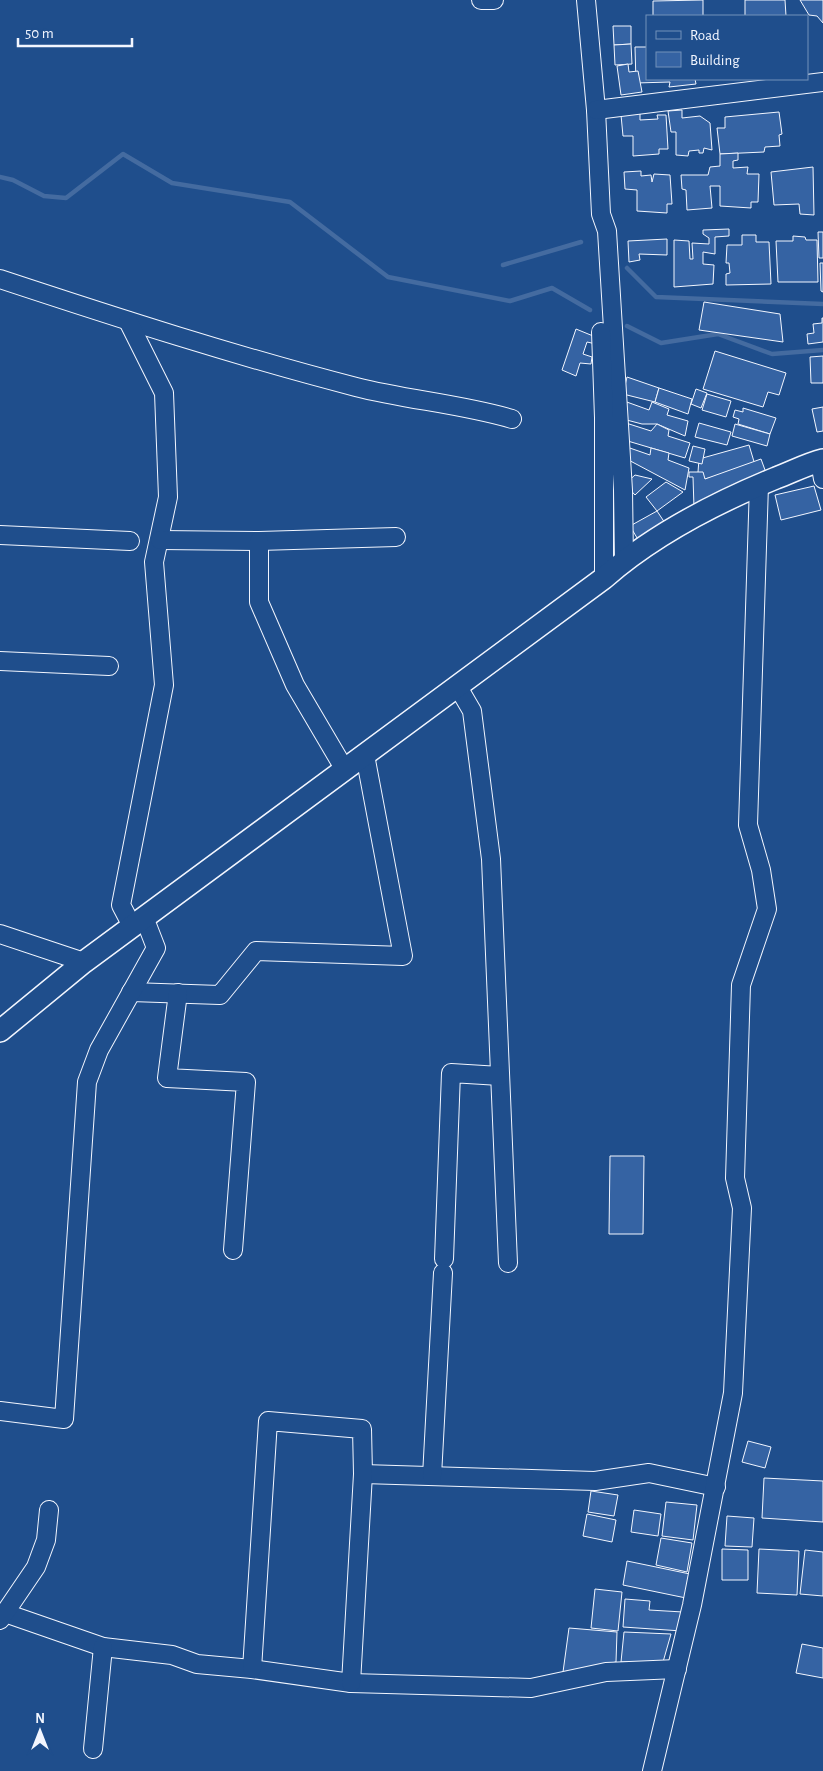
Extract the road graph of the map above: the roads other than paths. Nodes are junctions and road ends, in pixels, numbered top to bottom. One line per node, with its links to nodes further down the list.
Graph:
1 (481, 0): 2 (street)
2 (494, 0)
3 (586, 0): 5 (street)
4 (823, 82): 5 (street)
5 (596, 110): 6 (street)
6 (601, 214): 17 (street); 18 (street)
7 (0, 278): 8 (street)
8 (128, 321): 9 (street); 14 (street)
9 (512, 419)
10 (822, 467): 11 (main road)
11 (759, 485): 17 (main road); 36 (street)
12 (0, 535): 15 (street)
13 (396, 537): 16 (street)
14 (160, 540): 16 (street); 24 (street)
15 (130, 541)
16 (260, 541): 23 (street)
17 (624, 560): 18 (main road)
18 (604, 578): 21 (main road)
19 (0, 661): 20 (street)
20 (109, 666)
21 (458, 687): 22 (main road); 30 (street)
22 (366, 755): 23 (main road); 28 (street)
23 (346, 770): 24 (main road)
24 (138, 922): 26 (main road); 27 (street)
25 (0, 934): 26 (street)
26 (84, 962): 29 (main road)
27 (131, 992): 28 (street); 33 (street)
28 (178, 993): 31 (street)
29 (0, 1031)
30 (500, 1076): 32 (street); 35 (street)
31 (233, 1250)
32 (508, 1263)
33 (0, 1411)
34 (363, 1474): 35 (street); 40 (street); 42 (street)
35 (432, 1476): 36 (street)
36 (716, 1487): 41 (street)
37 (50, 1510): 38 (street)
38 (2, 1616): 39 (street)
39 (103, 1647): 40 (street); 43 (street)
40 (252, 1669): 42 (street)
41 (677, 1669): 42 (street); 44 (street)
42 (352, 1684)
43 (93, 1749)
44 (652, 1771)

